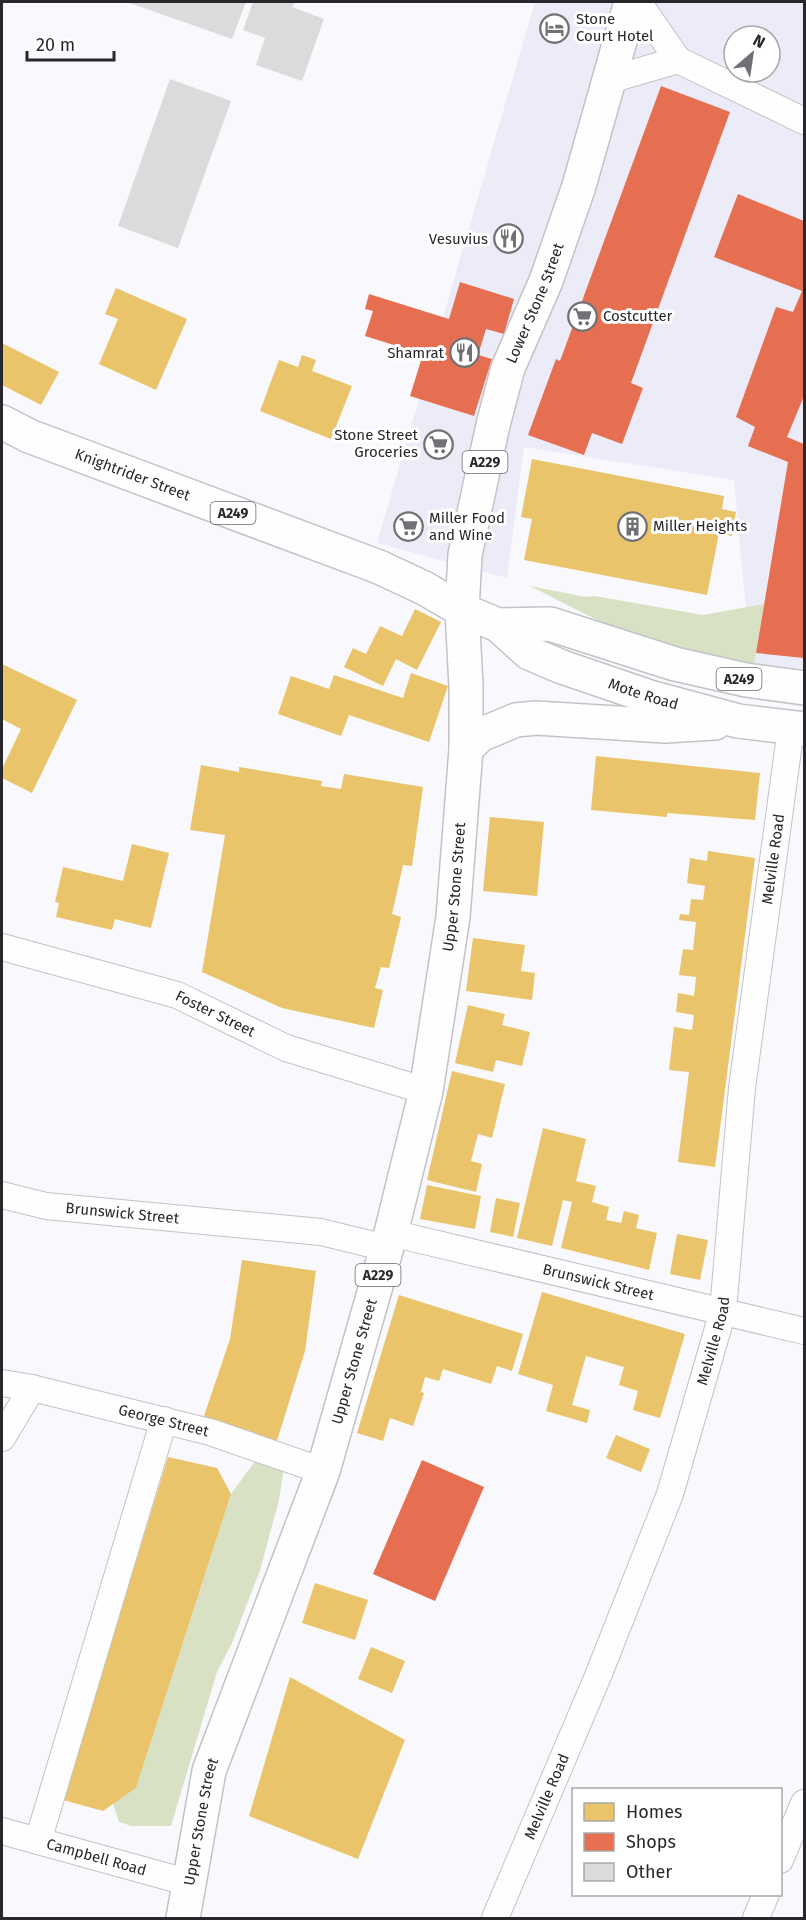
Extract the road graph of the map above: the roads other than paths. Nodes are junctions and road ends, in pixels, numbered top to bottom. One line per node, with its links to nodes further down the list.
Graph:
1 (631, 2): 4 (highway, Lower Stone Street / A229)
2 (638, 2): 3 (street)
3 (678, 60): 4 (street); 5 (street)
4 (609, 80): 7 (highway, Lower Stone Street / A229)
5 (804, 121)
6 (2, 422): 7 (highway, Knightrider Street / A249)
7 (462, 610): 8 (highway, Mote Road / A249); 12 (highway, Upper Stone Street / A229)
8 (498, 625): 9 (highway, Mote Road / A249); 10 (highway, Mote Road / A249)
9 (804, 688)
10 (738, 721): 11 (highway, Mote Road / A249); 12 (highway, A249)
11 (798, 728): 17 (street, Melville Road)
12 (466, 749): 14 (highway, Upper Stone Street / A229)
13 (2, 947): 14 (street, Foster Street)
14 (426, 1091): 16 (highway, Upper Stone Street / A229)
15 (2, 1195): 16 (street, Brunswick Street)
16 (388, 1241): 17 (street, Brunswick Street); 23 (highway, Upper Stone Street / A229)
17 (723, 1311): 18 (street, Brunswick Street); 31 (street, Melville Road)
18 (804, 1330)
19 (2, 1383): 20 (street, George Street)
20 (32, 1388): 21 (street, George Street); 22 (street)
21 (164, 1420): 23 (street, George Street); 26 (street)
22 (2, 1438)
23 (323, 1471): 28 (highway, Upper Stone Street / A229)
24 (804, 1803): 27 (street)
25 (2, 1831): 26 (street, Campbell Road)
26 (38, 1841): 28 (street, Campbell Road)
27 (782, 1855)
28 (190, 1883): 30 (highway, Upper Stone Street / A229)
29 (765, 1896): 32 (street)
30 (183, 1918)
31 (495, 1918)
32 (756, 1918)

